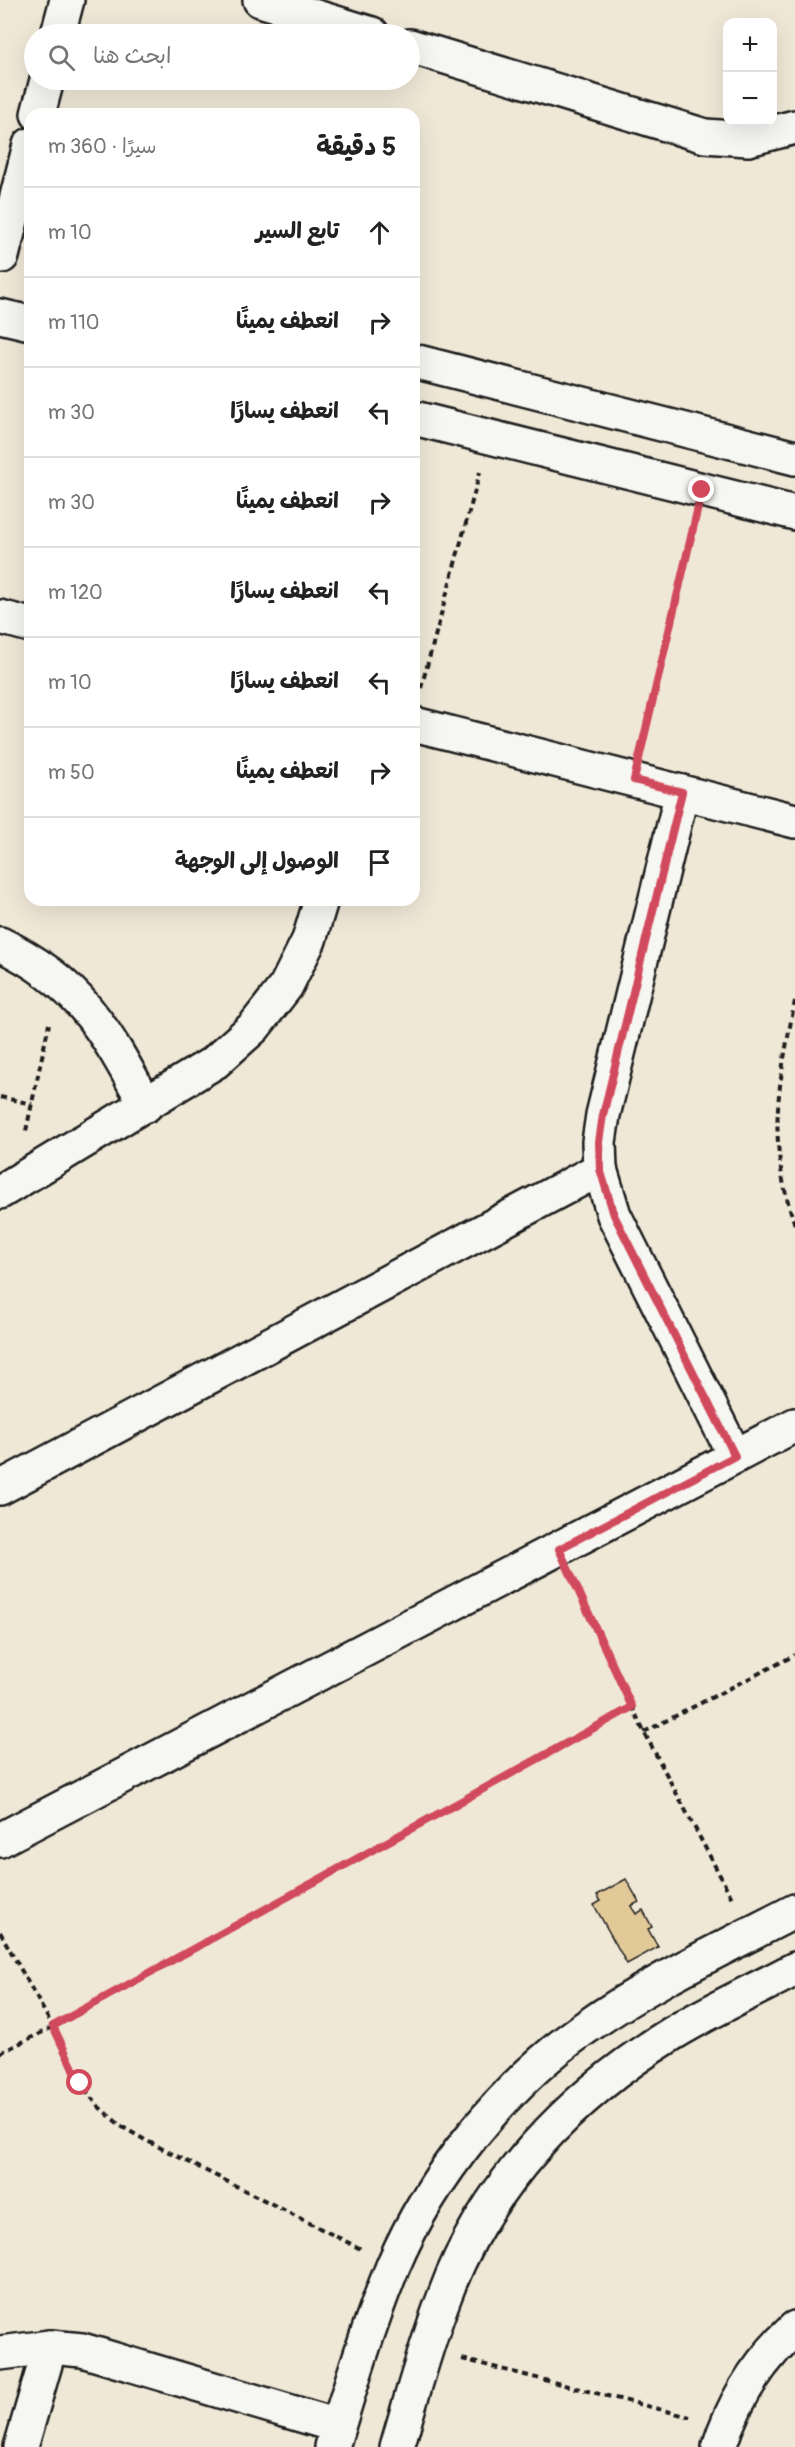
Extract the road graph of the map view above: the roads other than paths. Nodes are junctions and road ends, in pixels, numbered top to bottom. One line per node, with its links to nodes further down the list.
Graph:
1 (66, 0): 3 (street)
2 (260, 0): 4 (street)
3 (60, 24)
4 (339, 24)
5 (420, 49): 8 (street)
6 (44, 90): 7 (street)
7 (39, 108)
8 (795, 127)
9 (24, 181): 10 (street)
10 (11, 258)
11 (0, 316): 12 (street)
12 (24, 322)
13 (420, 363): 15 (street)
14 (420, 420): 16 (street)
15 (795, 458)
16 (795, 513)
17 (0, 617): 18 (street)
18 (24, 623)
19 (420, 726): 20 (street)
20 (682, 792): 21 (street); 25 (street)
21 (795, 821)
22 (319, 906): 24 (street)
23 (0, 944): 24 (street)
24 (146, 1105): 26 (street)
25 (600, 1169): 28 (street); 29 (street)
26 (8, 1188)
27 (795, 1425): 28 (street)
28 (735, 1456): 30 (street)
29 (0, 1488)
30 (0, 1840)
31 (795, 1911): 32 (street)
32 (722, 1949): 34 (street); 39 (street)
33 (795, 1969): 34 (street)
34 (745, 1995): 41 (street)
35 (795, 2328): 38 (street)
36 (50, 2347): 37 (street); 39 (street); 40 (street)
37 (0, 2353)
38 (723, 2436)
39 (335, 2437)
40 (21, 2447)
41 (397, 2447)

